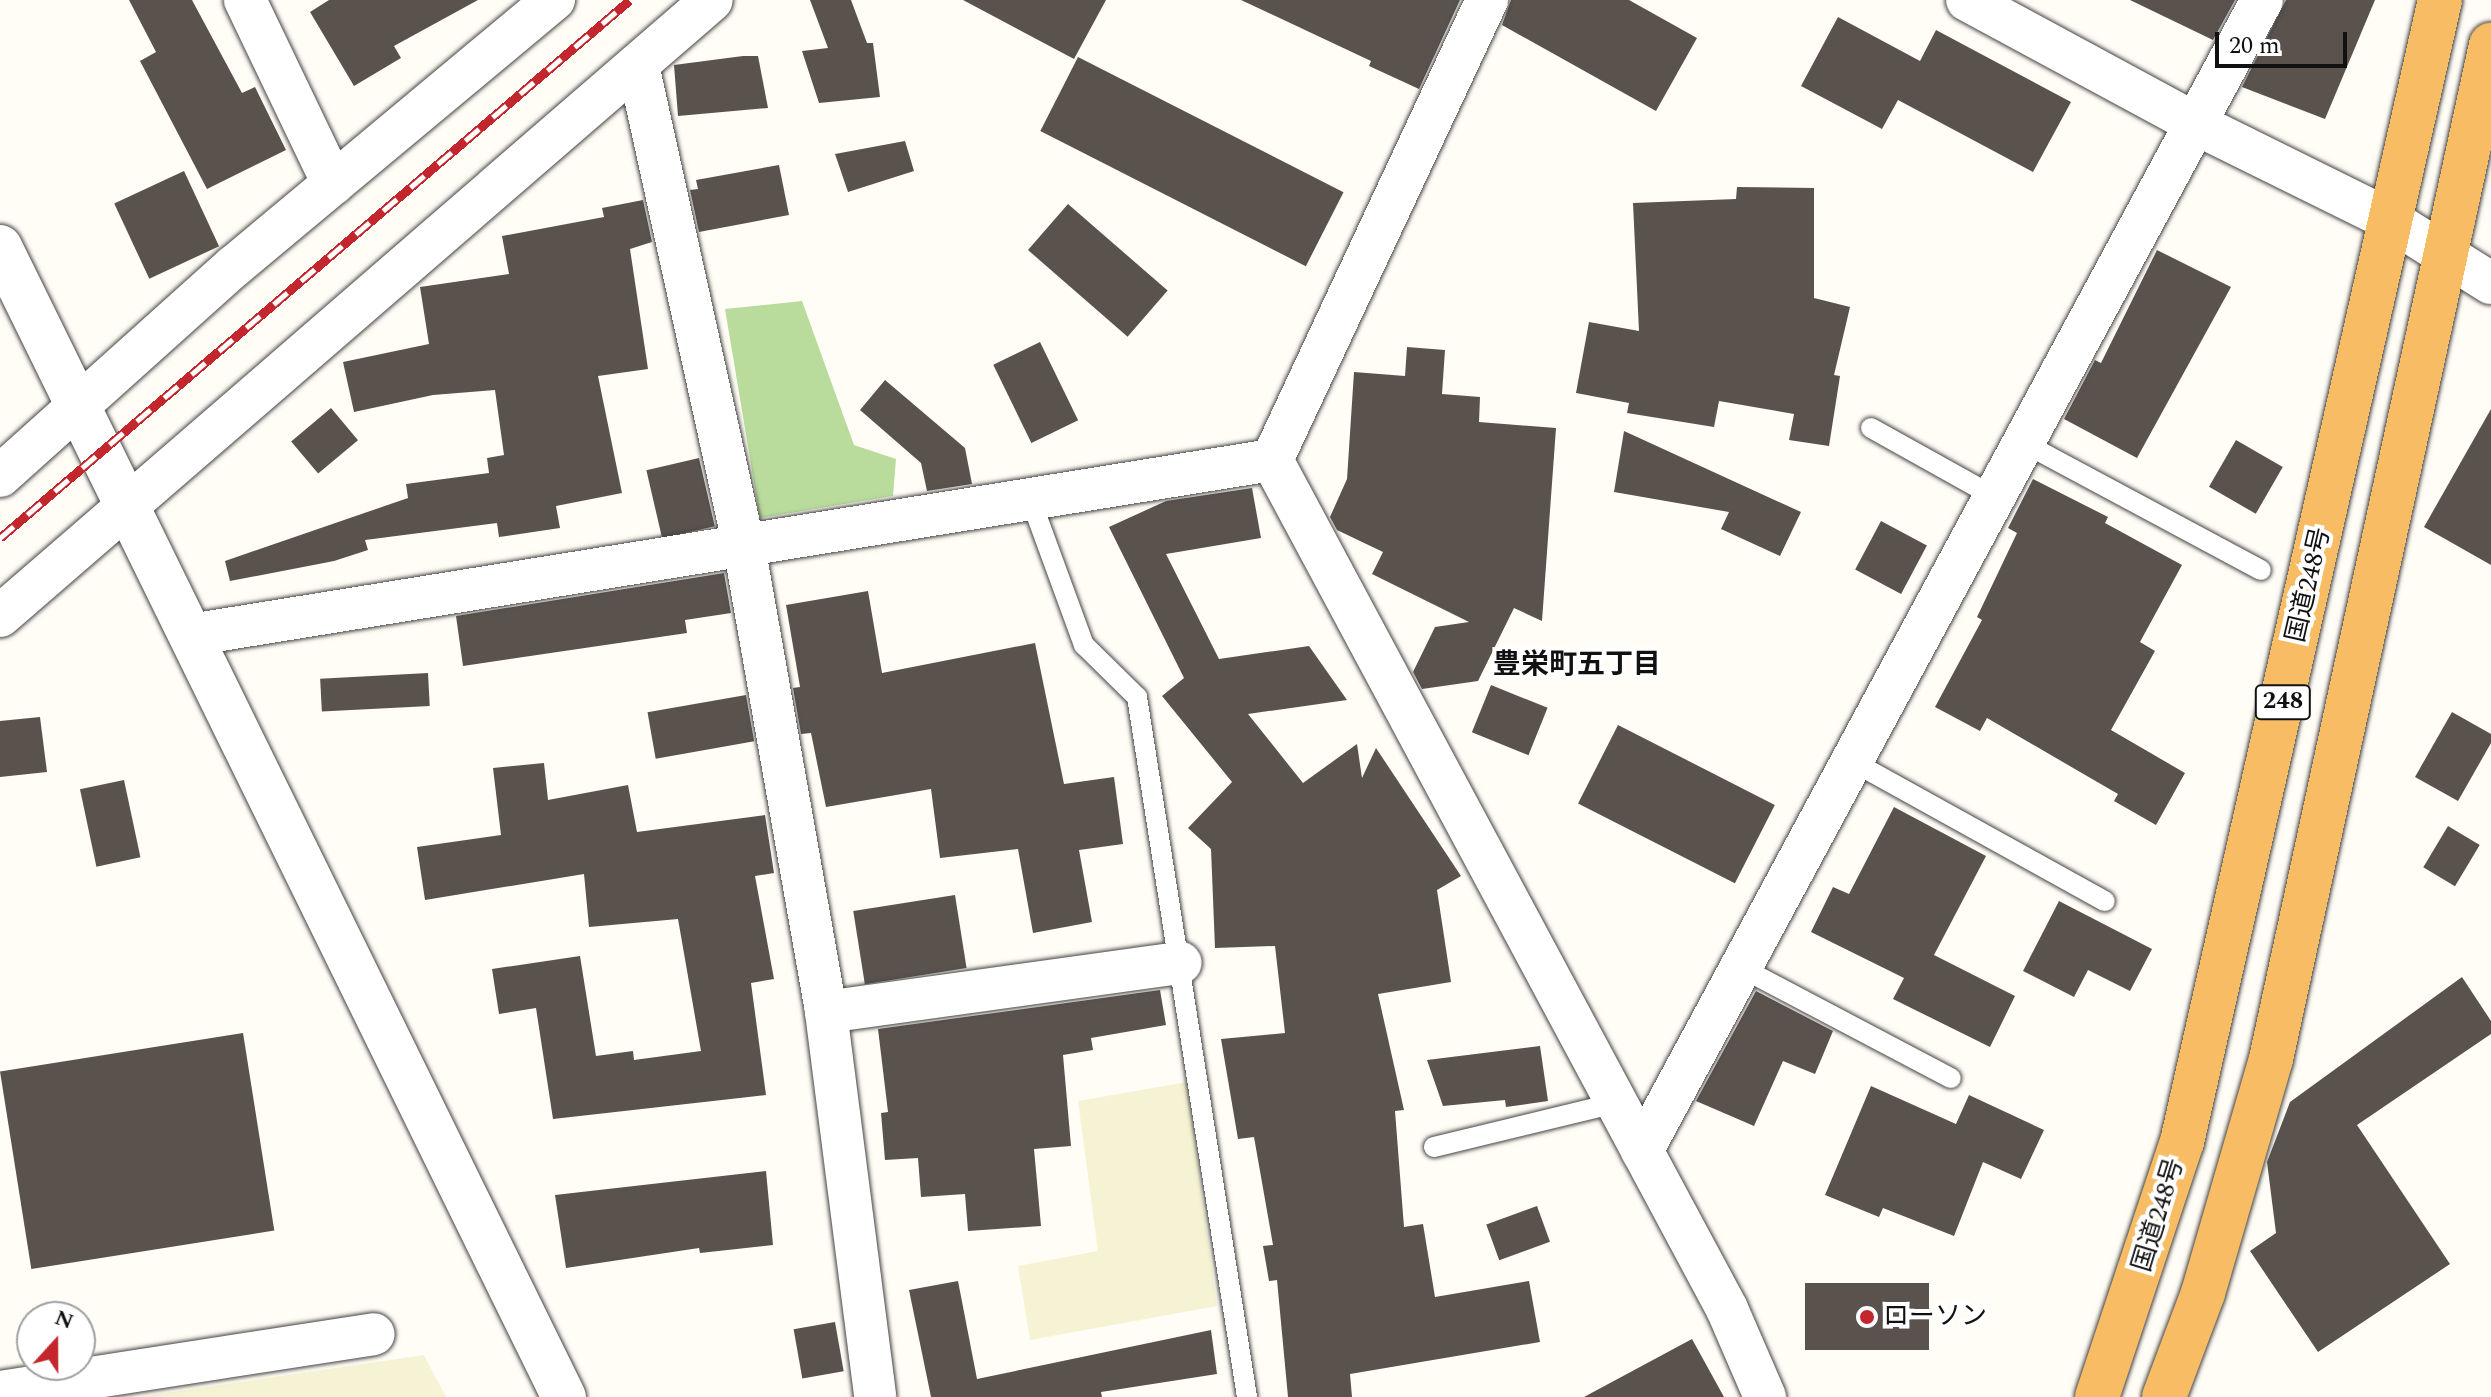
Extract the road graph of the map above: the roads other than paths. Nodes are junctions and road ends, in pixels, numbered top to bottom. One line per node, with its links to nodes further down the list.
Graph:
1 (245, 0): 11 (street)
2 (554, 0): 11 (street)
3 (712, 0): 9 (street)
4 (1487, 0): 19 (street)
5 (1967, 0): 10 (street)
6 (2262, 0): 10 (street)
7 (2440, 0): 12 (highway, 国道248号 / 248)
8 (2491, 45): 14 (highway, 248)
9 (638, 65): 23 (street); 24 (street)
10 (2196, 124): 12 (street); 18 (street)
11 (333, 184): 16 (street)
12 (2390, 220): 14 (street); 43 (highway, 国道248号 / 248)
13 (0, 247): 16 (street)
14 (2443, 255): 15 (street); 44 (highway, 248)
15 (2491, 283)
16 (76, 408): 20 (street); 23 (street)
17 (1871, 428): 22 (lane)
18 (2022, 442): 22 (street); 25 (lane)
19 (1272, 460): 21 (street); 34 (street)
20 (0, 476)
21 (1029, 495): 24 (street); 30 (lane)
22 (1993, 496): 28 (street)
23 (125, 509): 26 (street); 27 (street)
24 (744, 546): 27 (street); 32 (street)
25 (2261, 570)
26 (0, 616)
27 (190, 635): 39 (street)
28 (1852, 761): 29 (lane); 31 (street)
29 (2105, 901)
30 (1181, 963): 32 (street); 41 (lane)
31 (1742, 968): 33 (lane); 36 (street)
32 (826, 1012): 40 (street)
33 (1951, 1078)
34 (1616, 1103): 35 (lane); 36 (street)
35 (1434, 1147)
36 (1642, 1151): 42 (street)
37 (374, 1334): 38 (street)
38 (0, 1392)
39 (564, 1397)
40 (875, 1397)
41 (1247, 1397)
42 (1765, 1397)
43 (2097, 1397)
44 (2164, 1397)

